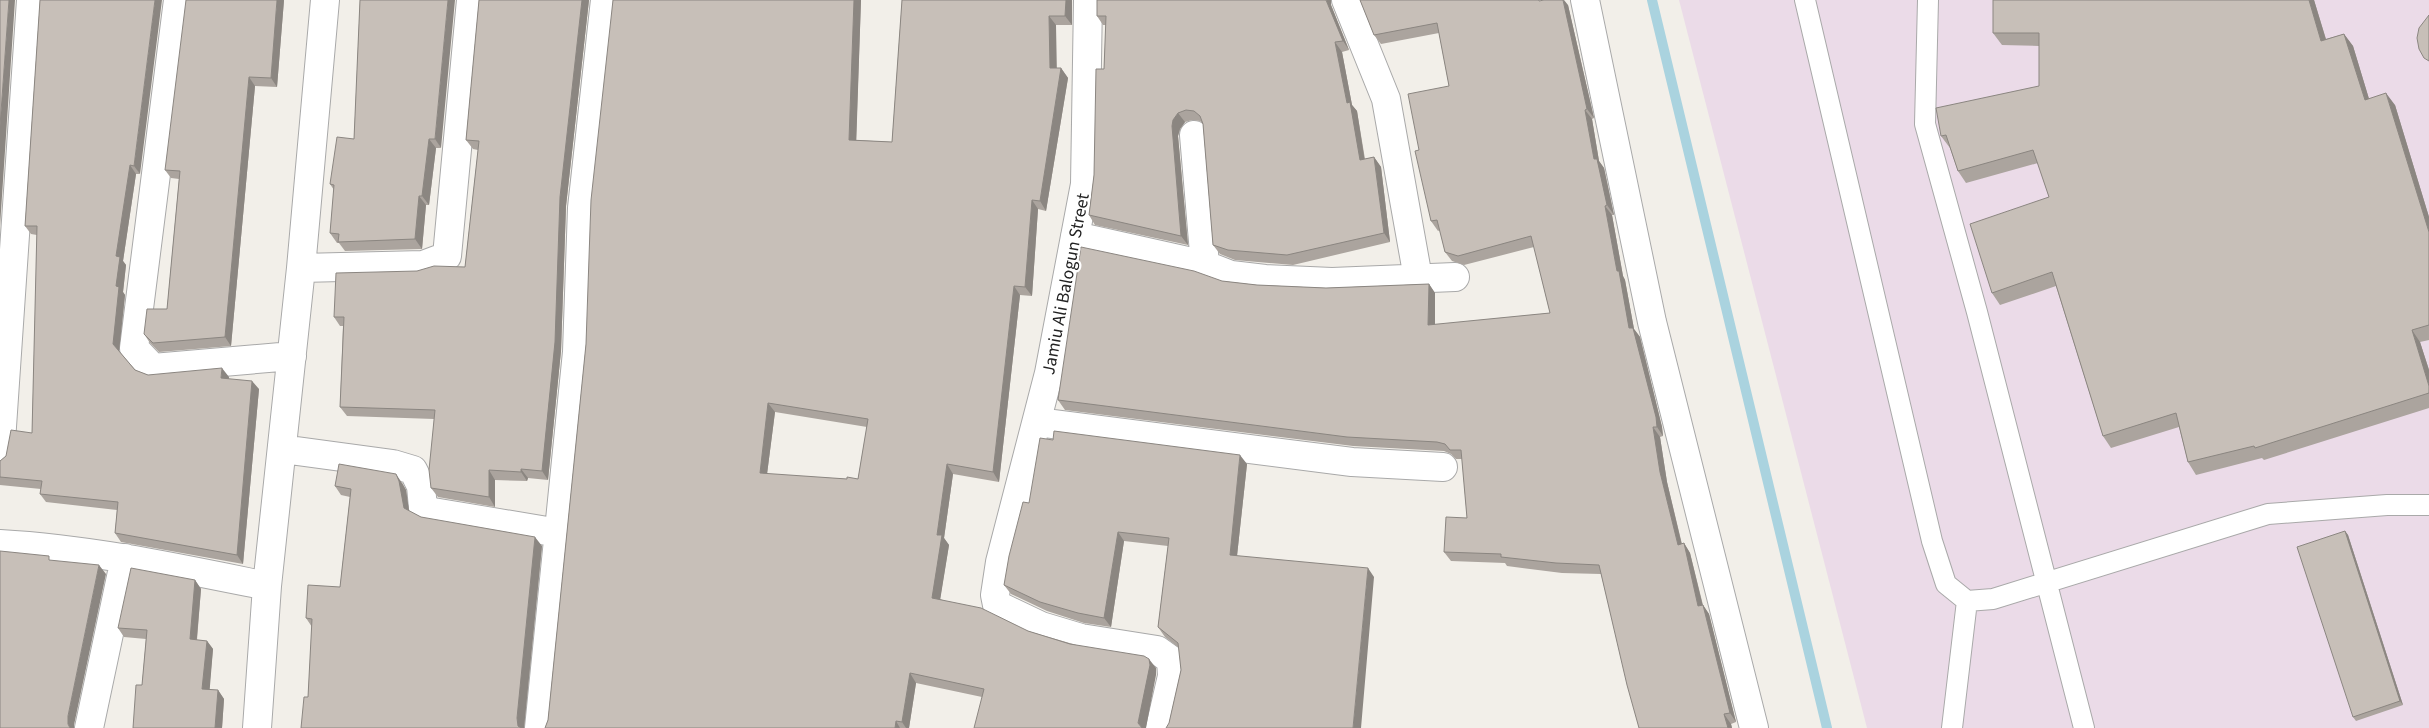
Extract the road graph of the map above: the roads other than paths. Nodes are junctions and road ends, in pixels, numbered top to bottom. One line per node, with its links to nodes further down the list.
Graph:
1 (31, 0): 20 (street)
2 (178, 0): 17 (street)
3 (325, 0): 14 (street)
4 (471, 0): 14 (street)
5 (605, 0): 23 (street)
6 (1088, 0): 12 (street, Jamiu Ali Balogun Street)
7 (1346, 0): 16 (street)
8 (1585, 0): 33 (street)
9 (1805, 0): 28 (lane)
10 (1928, 0): 26 (lane)
11 (1194, 135): 13 (street)
12 (1075, 236): 13 (street); 18 (street, Jamiu Ali Balogun Street)
13 (1205, 265): 16 (street)
14 (301, 268): 17 (street)
15 (1455, 277): 16 (street)
16 (1418, 278)
17 (292, 356): 19 (street)
18 (1037, 422): 21 (street); 32 (street, Jamiu Ali Balogun Street)
19 (282, 449): 23 (street); 27 (street)
20 (0, 456)
21 (1443, 467)
22 (2429, 505): 26 (lane)
23 (559, 533): 31 (street)
24 (0, 544): 25 (street)
25 (125, 558): 27 (street); 29 (street)
26 (2047, 580): 28 (lane); 35 (lane)
27 (267, 586): 30 (street)
28 (1967, 601): 34 (lane)
29 (89, 728)
30 (257, 728)
31 (539, 728)
32 (1160, 728)
33 (1754, 728)
34 (1952, 728)
35 (2084, 728)

